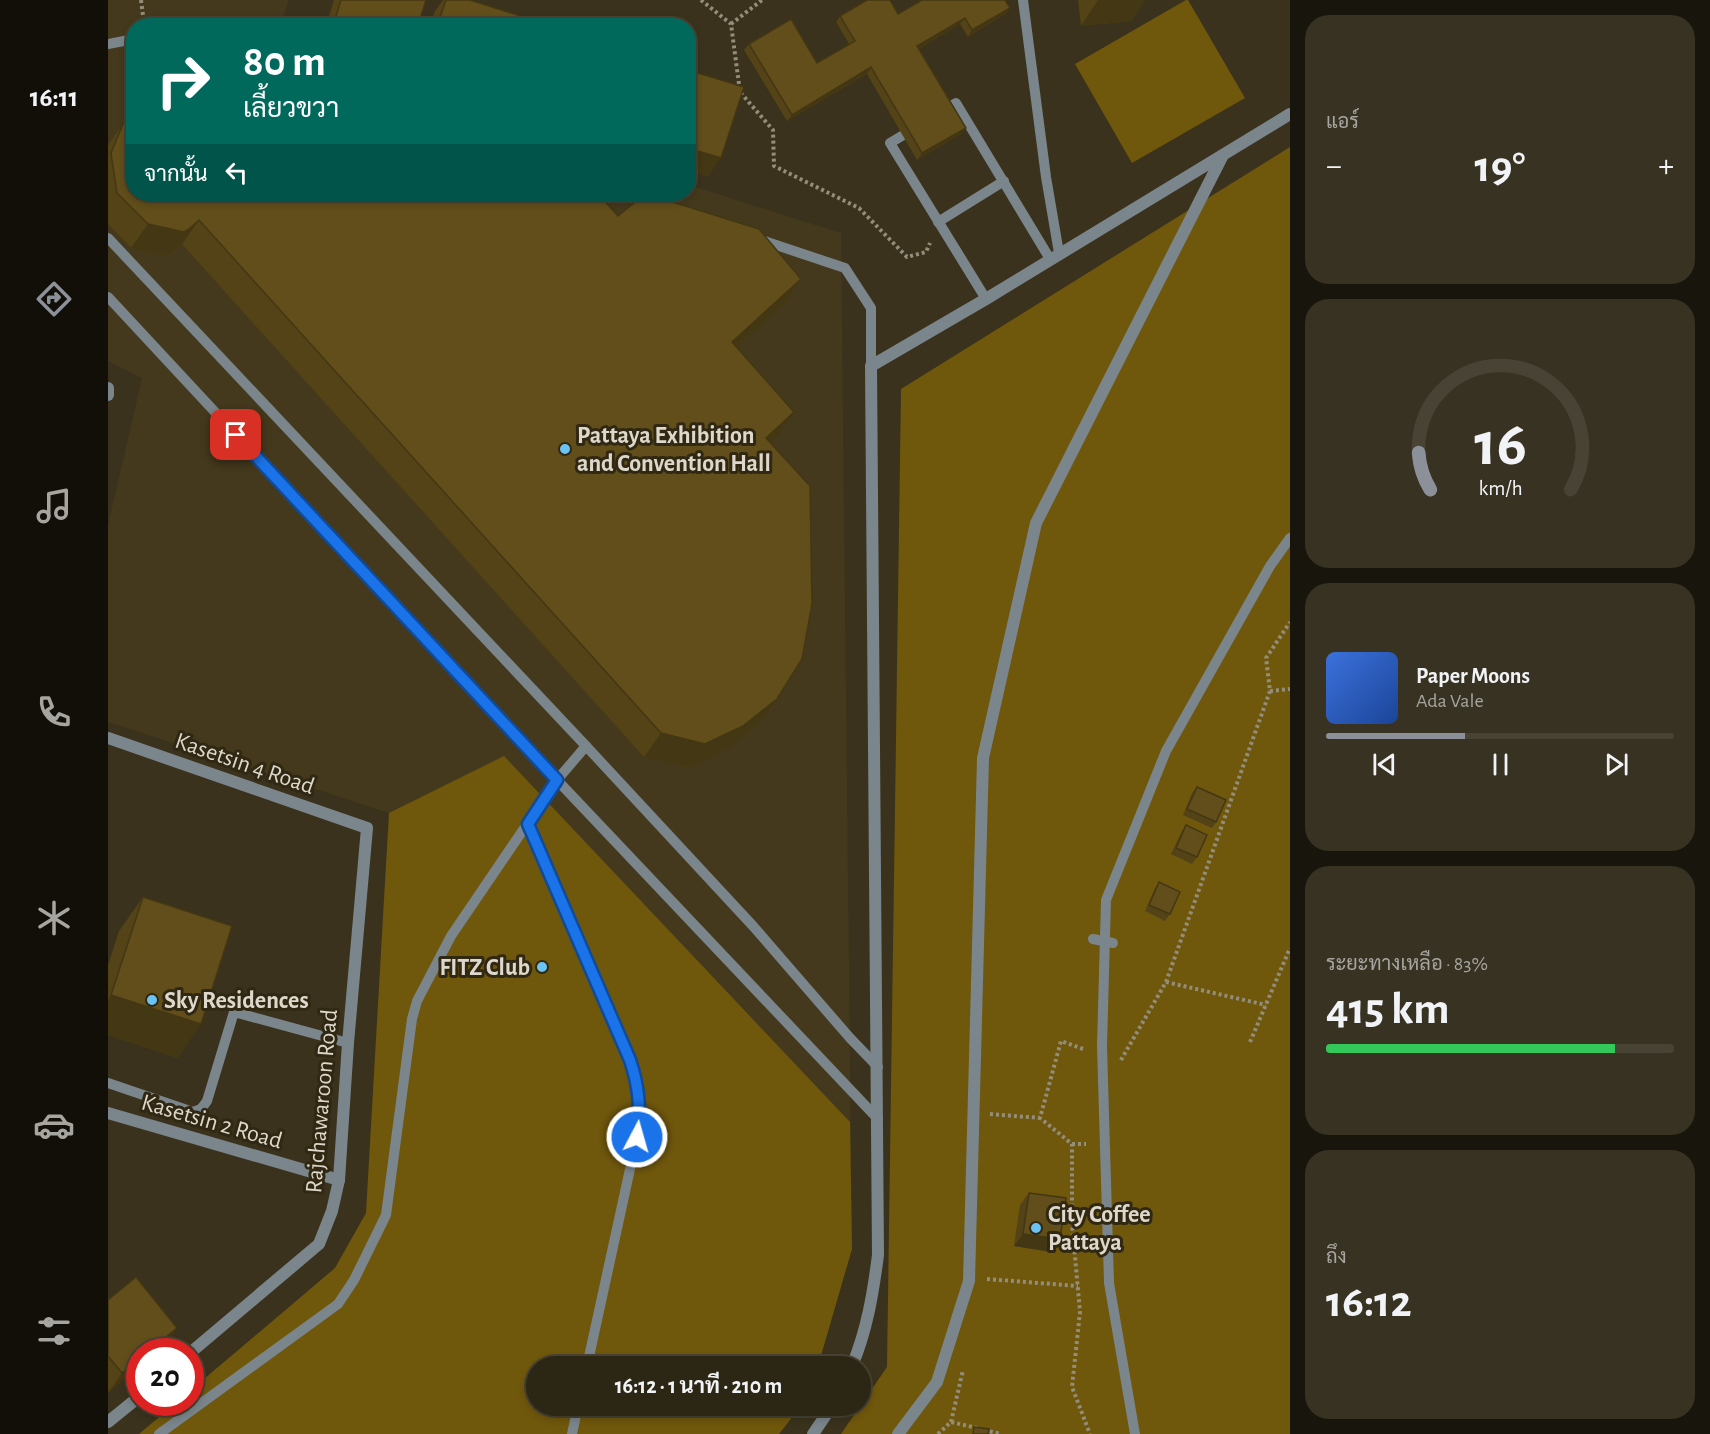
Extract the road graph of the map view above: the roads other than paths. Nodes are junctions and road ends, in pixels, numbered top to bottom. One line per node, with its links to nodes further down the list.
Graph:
1 (1023, 0): 12 (lane)
2 (126, 41): 3 (lane)
3 (108, 44)
4 (1290, 114): 5 (street)
5 (1223, 156): 12 (street); 40 (street)
6 (1004, 181): 9 (lane); 9 (lane); 12 (lane)
7 (644, 201): 8 (lane)
8 (666, 208)
9 (938, 222): 14 (lane)
10 (744, 234): 15 (lane)
11 (108, 238): 20 (lane)
12 (1055, 256): 14 (street)
13 (108, 297): 21 (lane)
14 (986, 299): 15 (street)
15 (871, 366): 25 (street)
16 (108, 388): 17 (street)
17 (108, 395)
18 (1290, 538): 41 (lane)
19 (108, 738): 23 (street, Kasetsin 4 Road)
20 (586, 746): 21 (lane); 25 (lane)
21 (557, 780): 22 (lane); 28 (lane)
22 (528, 824): 31 (lane); 37 (lane)
23 (367, 828): 24 (street, Rajchawaroon Road)
24 (348, 1043): 26 (lane); 29 (street, Rajchawaroon Road)
25 (878, 1067): 28 (street)
26 (108, 1083)
27 (108, 1113): 29 (street, Kasetsin 2 Road)
28 (878, 1119): 32 (street)
29 (339, 1180): 30 (street, Rajchawaroon Road)
30 (204, 1341)
31 (589, 1356)
32 (856, 1356)
33 (126, 1407): 36 (street)
34 (576, 1416): 38 (lane)
35 (825, 1416): 39 (street)
36 (108, 1422)
37 (159, 1434)
38 (572, 1434)
39 (813, 1434)
40 (898, 1434)
41 (1134, 1434)

